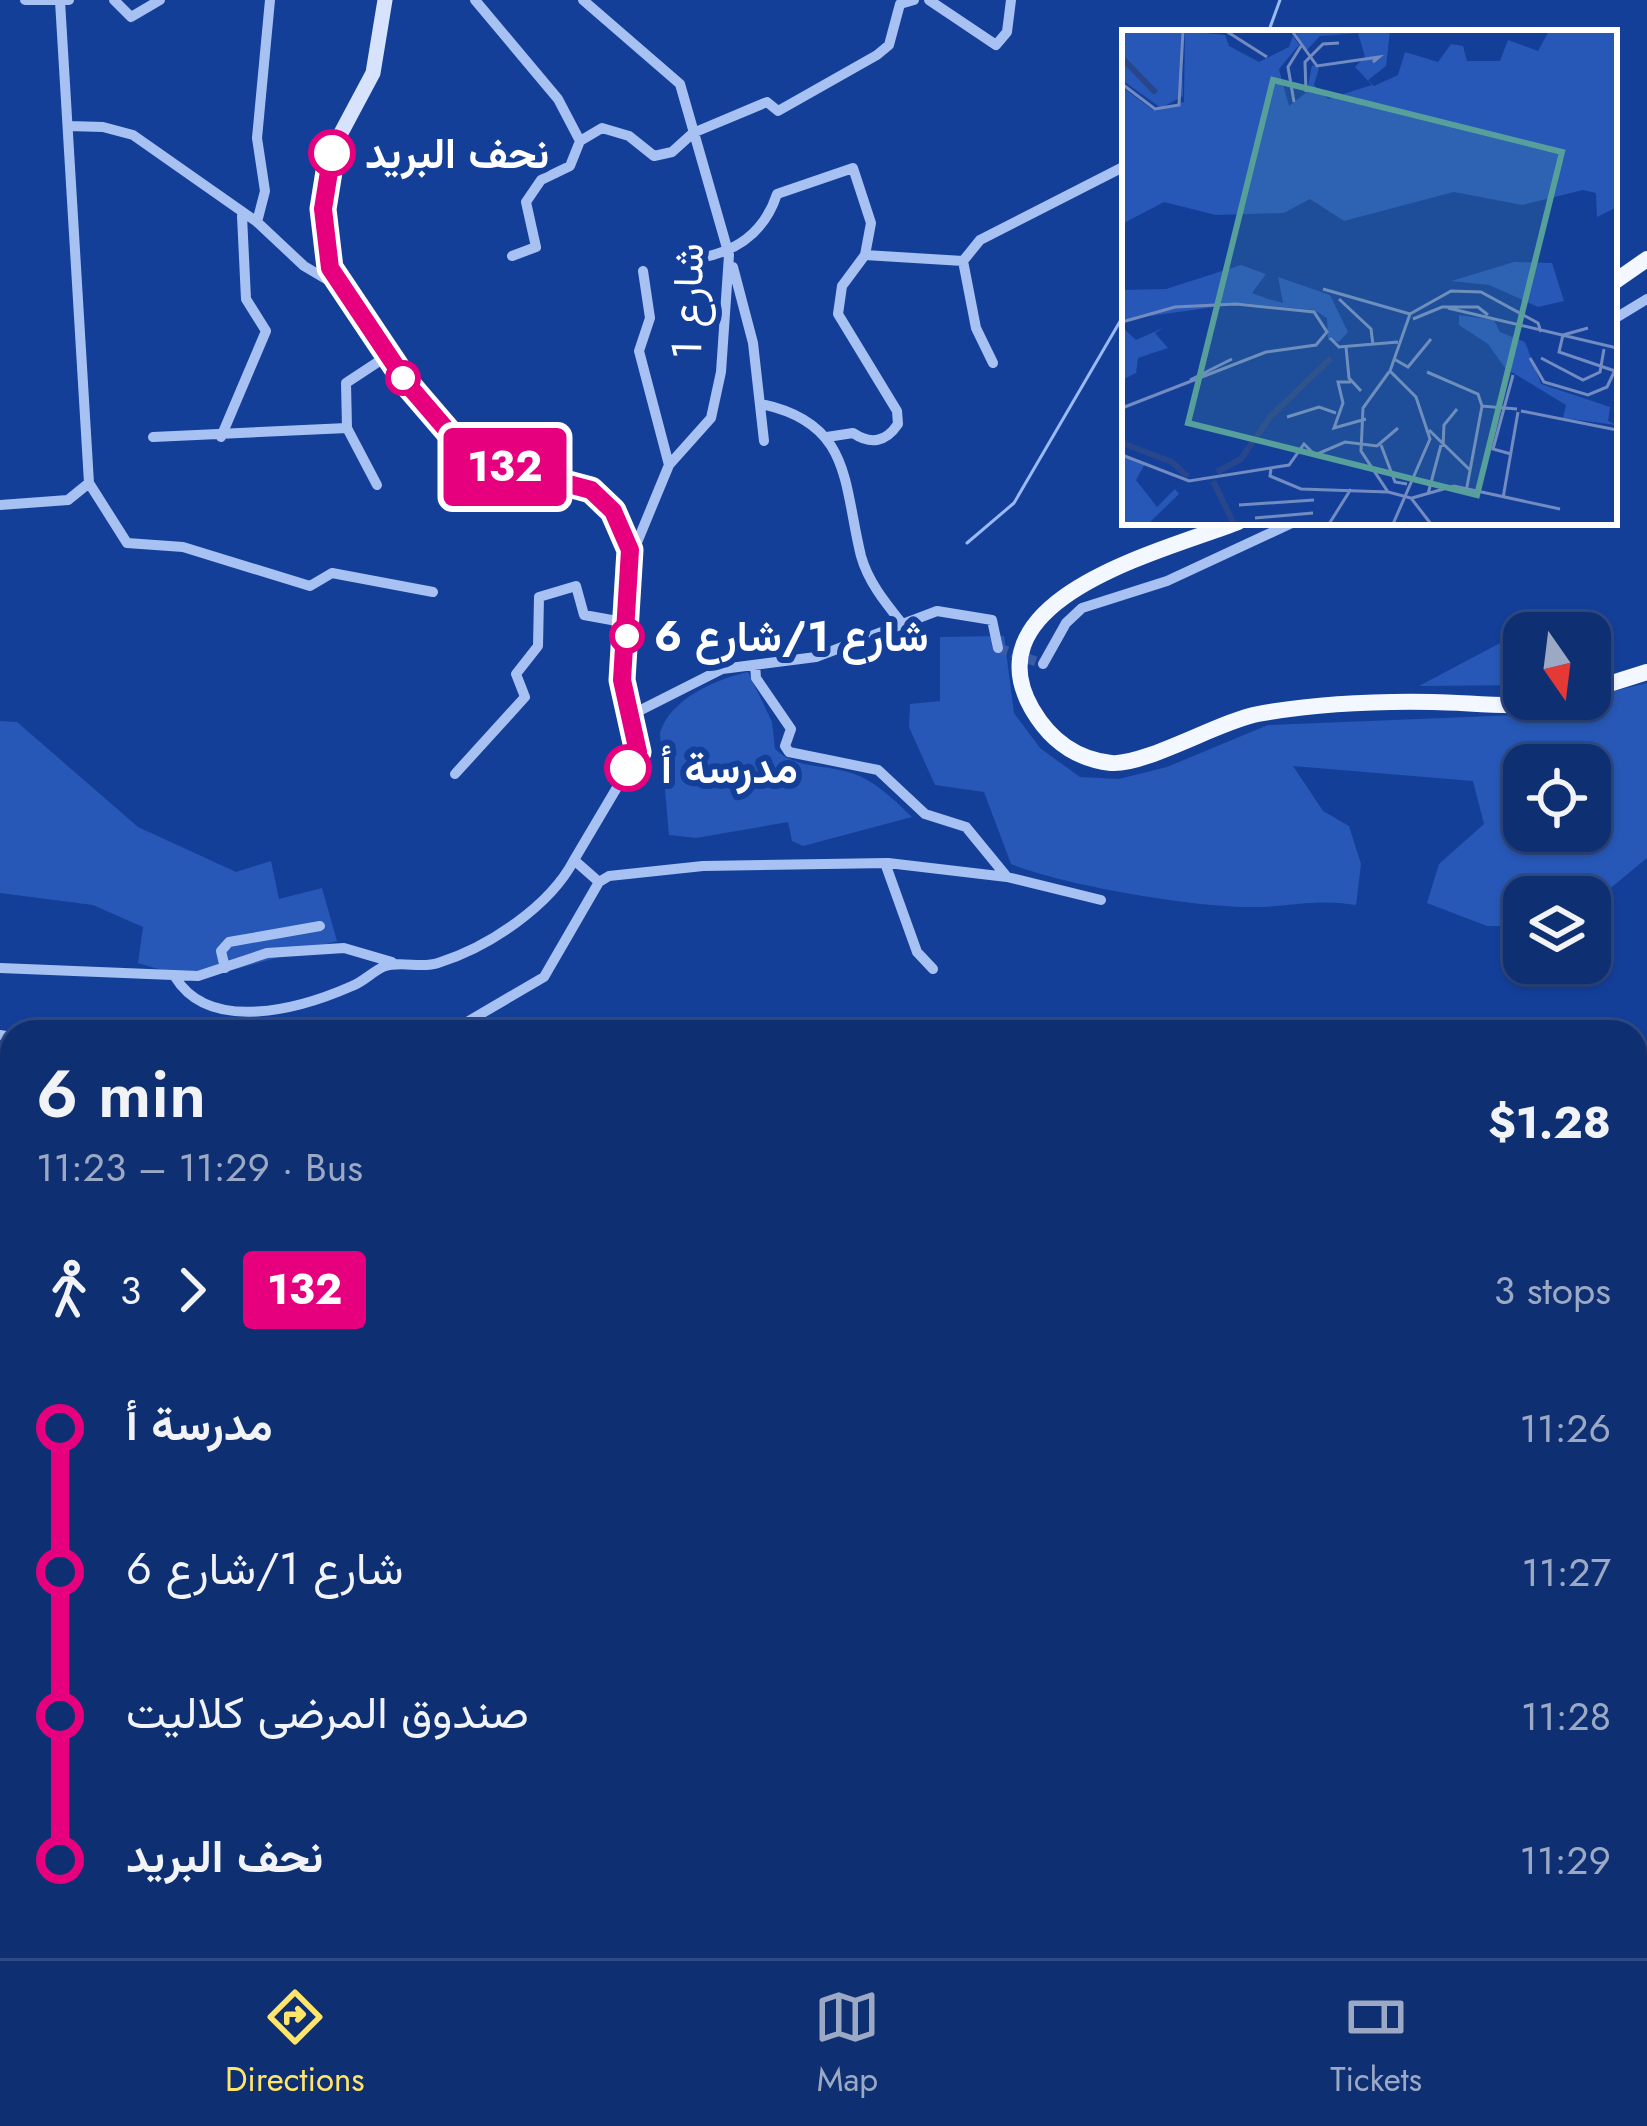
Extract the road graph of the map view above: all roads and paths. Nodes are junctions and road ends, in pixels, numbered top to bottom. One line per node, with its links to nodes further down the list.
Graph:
1 (25, 0): 12 (street)
2 (69, 0): 12 (street)
3 (114, 0): 4 (street)
4 (160, 0)
5 (269, 0): 18 (street)
6 (385, 0): 27 (street)
7 (476, 0): 15 (street)
8 (583, 0): 14 (street, شارع 1)
9 (914, 0): 14 (street)
10 (929, 0): 11 (street)
11 (1011, 0)
12 (59, 1): 13 (street)
13 (69, 127): 17 (street); 39 (street)
14 (692, 133): 15 (street); 19 (street, شارع 1)
15 (580, 141): 21 (street)
16 (1122, 168): 24 (street)
17 (242, 216): 18 (street); 35 (street)
18 (257, 222): 27 (street)
19 (729, 251): 20 (street); 22 (street); 32 (street); 38 (street, شارع 1)
20 (865, 255): 24 (street); 36 (street)
21 (512, 256)
22 (694, 259)
23 (1647, 259): 26 (main road)
24 (963, 261): 31 (street)
25 (643, 271): 38 (street)
26 (1617, 280)
27 (343, 289): 30 (street)
28 (1647, 299): 29 (street)
29 (1617, 317)
30 (386, 356): 33 (street); 44 (street)
31 (993, 363)
32 (760, 404): 36 (street); 37 (street)
33 (347, 428): 35 (street); 40 (street)
34 (153, 437): 35 (street)
35 (220, 437)
36 (827, 437): 46 (street)
37 (764, 441)
38 (669, 465): 44 (street, شارع 1)
39 (89, 483): 41 (street); 45 (street)
40 (377, 484)
41 (0, 505)
42 (1231, 525): 53 (main road)
43 (1288, 525): 49 (street)
44 (631, 557): 47 (street)
45 (433, 592)
46 (900, 621): 48 (street); 50 (street)
47 (628, 623): 54 (street); 55 (street)
48 (998, 648)
49 (1043, 664)
50 (755, 665): 54 (street); 58 (street)
51 (1647, 672): 52 (main road)
52 (1611, 683)
53 (1503, 701)
54 (629, 716): 56 (street)
55 (455, 774)
56 (574, 860): 59 (street); 62 (street)
57 (885, 863): 58 (street); 59 (street); 65 (street)
58 (1006, 877): 60 (street)
59 (599, 882): 67 (street)
60 (1100, 900)
61 (320, 926): 64 (street)
62 (401, 964): 64 (street); 66 (street)
63 (0, 968): 66 (street)
64 (225, 968): 66 (street)
65 (933, 969)
66 (176, 976)
67 (471, 1020)

